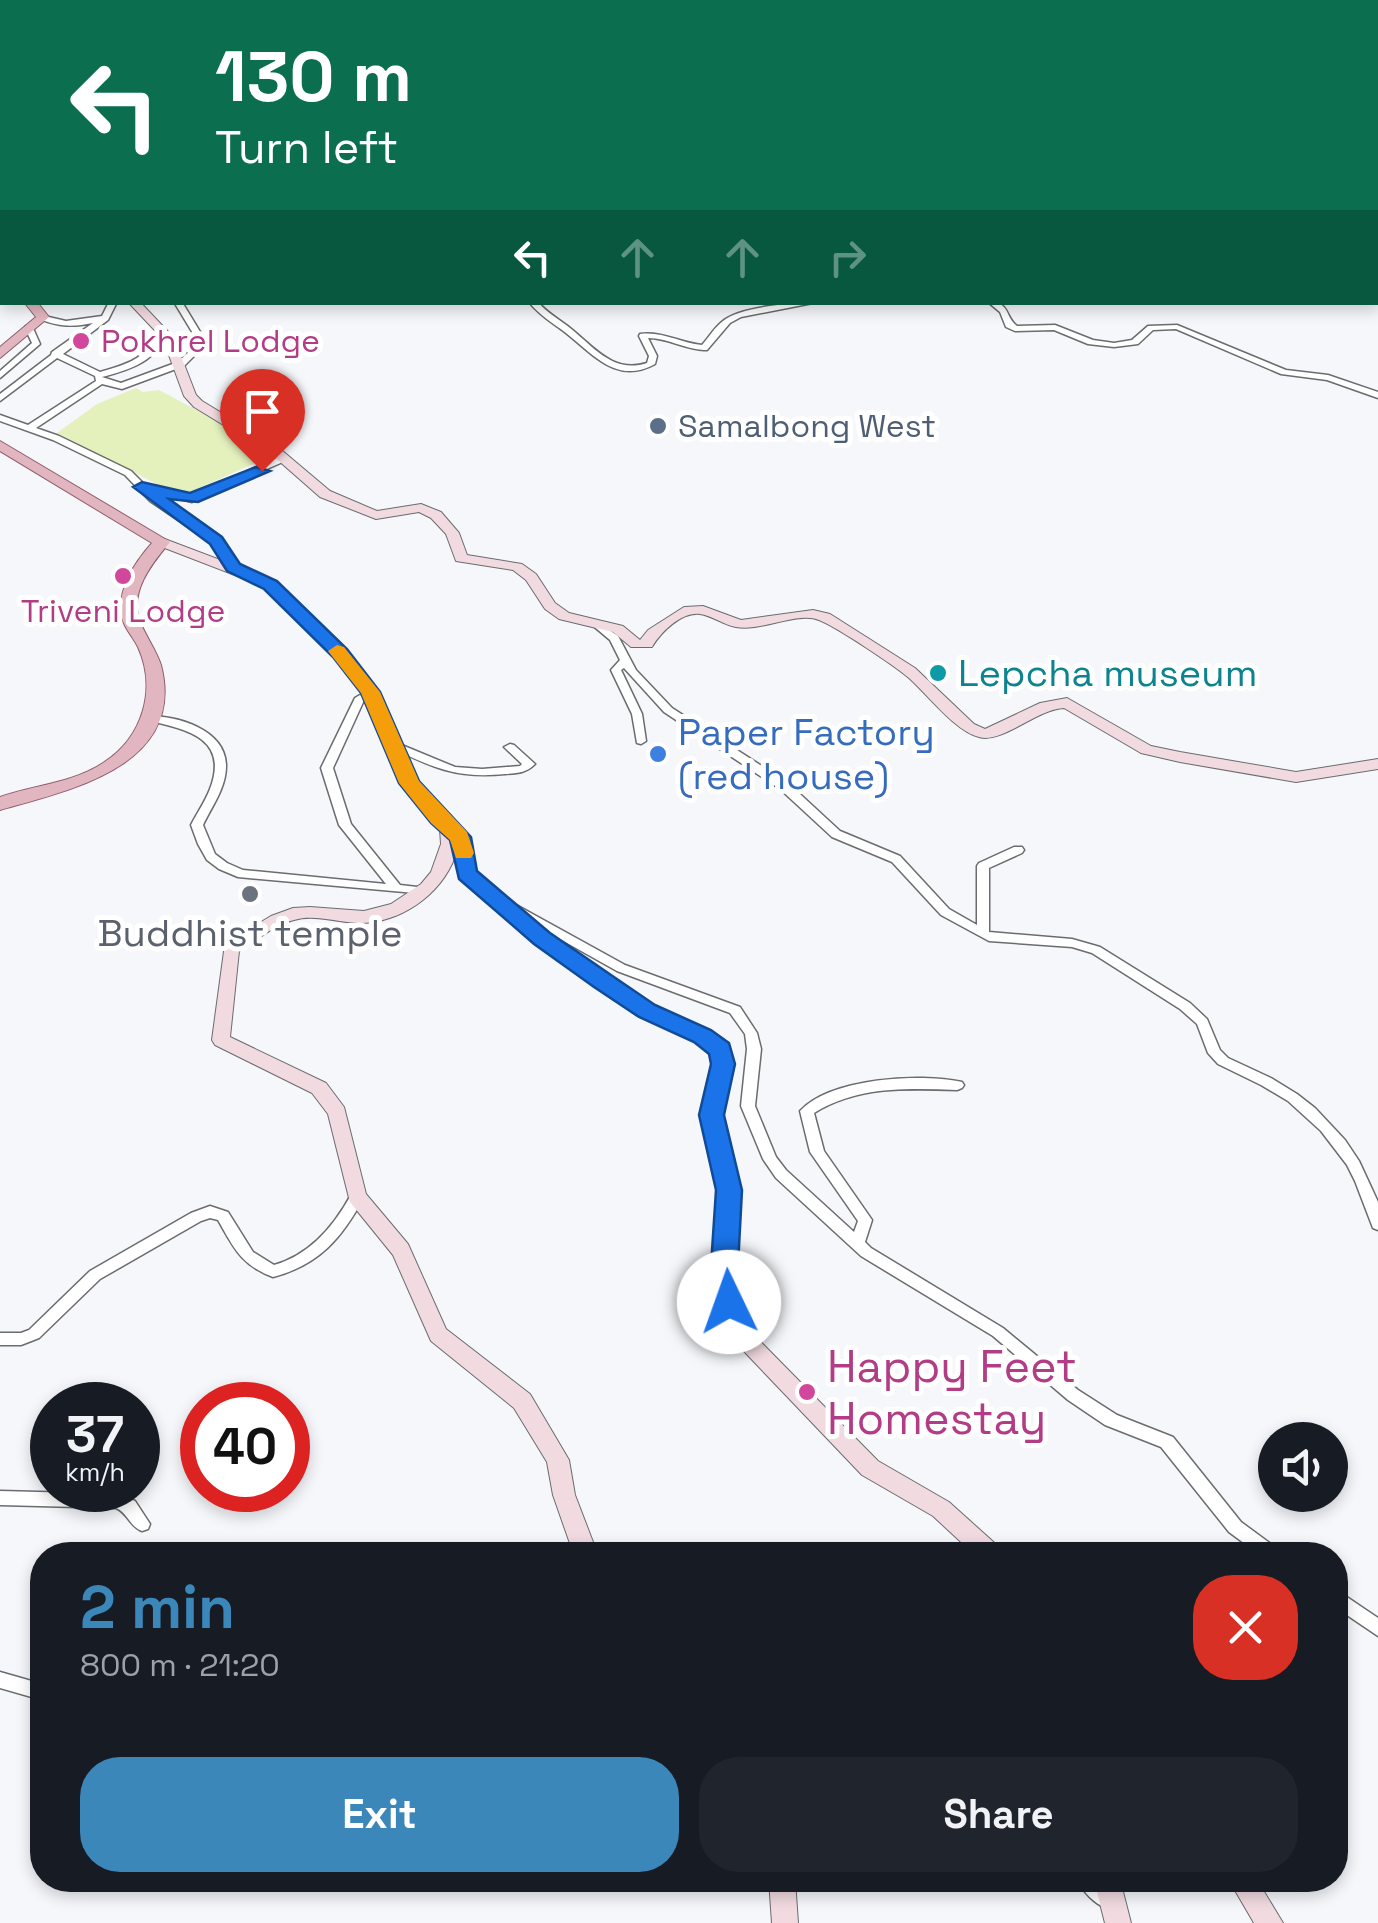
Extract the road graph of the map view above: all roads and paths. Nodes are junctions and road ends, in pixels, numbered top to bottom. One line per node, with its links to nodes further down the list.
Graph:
1 (33, 305): 8 (main road)
2 (112, 305): 9 (street)
3 (136, 305): 11 (street)
4 (180, 305): 14 (street)
5 (536, 305): 6 (street)
6 (797, 305)
7 (996, 305): 17 (street)
8 (43, 317): 9 (street); 10 (main road)
9 (105, 318): 13 (street)
10 (30, 328): 12 (main road); 15 (street)
11 (162, 330): 14 (street); 16 (street)
12 (0, 354)
13 (55, 354): 16 (street); 18 (street)
14 (181, 364): 16 (street); 22 (street)
15 (0, 375)
16 (98, 378): 20 (street)
17 (1378, 395)
18 (0, 398)
19 (0, 418): 20 (street)
20 (28, 429): 23 (street)
21 (0, 445): 24 (main road)
22 (282, 459): 23 (street); 26 (street)
23 (142, 487): 25 (street)
24 (162, 542): 25 (street); 29 (main road)
25 (234, 568): 31 (street)
26 (596, 624): 27 (street); 33 (street)
27 (624, 662): 30 (street); 40 (street)
28 (360, 698): 37 (street)
29 (150, 718): 34 (main road); 37 (street)
30 (641, 740)
31 (392, 744): 32 (street); 35 (street)
32 (510, 747)
33 (1378, 764)
34 (0, 804)
35 (448, 826): 38 (street); 39 (street)
36 (1018, 850): 40 (street)
37 (395, 887): 38 (street)
38 (422, 890): 42 (street)
39 (487, 894): 44 (street); 49 (street)
40 (983, 934): 43 (street)
41 (958, 1085): 44 (street)
42 (357, 1197): 45 (street); 48 (street)
43 (1378, 1224)
44 (857, 1243): 50 (street)
45 (0, 1339)
46 (0, 1498): 47 (street)
47 (142, 1524)
48 (581, 1542)
49 (977, 1542)
50 (1256, 1542)
51 (1348, 1606): 52 (street)
52 (1378, 1628)
53 (0, 1680): 54 (street)
54 (30, 1689)
55 (783, 1892): 57 (street)
56 (1250, 1892): 58 (street)
57 (785, 1923)
58 (1270, 1923)

